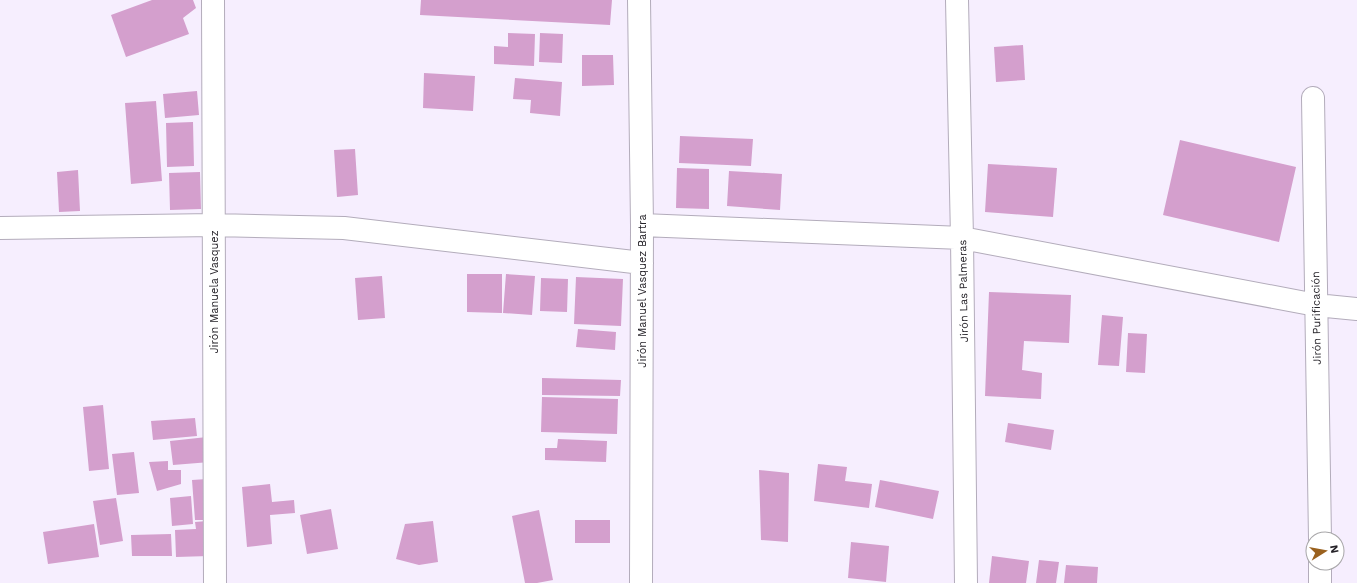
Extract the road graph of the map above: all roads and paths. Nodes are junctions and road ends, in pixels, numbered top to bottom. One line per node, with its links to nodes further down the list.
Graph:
1 (213, 0): 5 (street, Jirón Manuela Vasquez)
2 (639, 0): 6 (street, Jirón Manuel Vasquez Bartra)
3 (957, 0): 8 (street, Jirón Las Palmeras)
4 (1313, 98): 10 (street, Jirón Purificación)
5 (214, 225): 7 (street); 9 (street); 14 (street, Jirón Manuela Vasquez)
6 (642, 225): 8 (street); 9 (street, Jirón Manuel Vasquez Bartra)
7 (0, 228)
8 (962, 238): 10 (street); 16 (street, Jirón Las Palmeras)
9 (642, 263): 15 (street, Jirón Manuel Vasquez Bartra)
10 (1316, 305): 11 (street); 12 (street, Jirón Purificación)
11 (1357, 309)
12 (1320, 531)
13 (1320, 571): 17 (street)
14 (215, 583)
15 (641, 583)
16 (966, 583)
17 (1320, 583)

